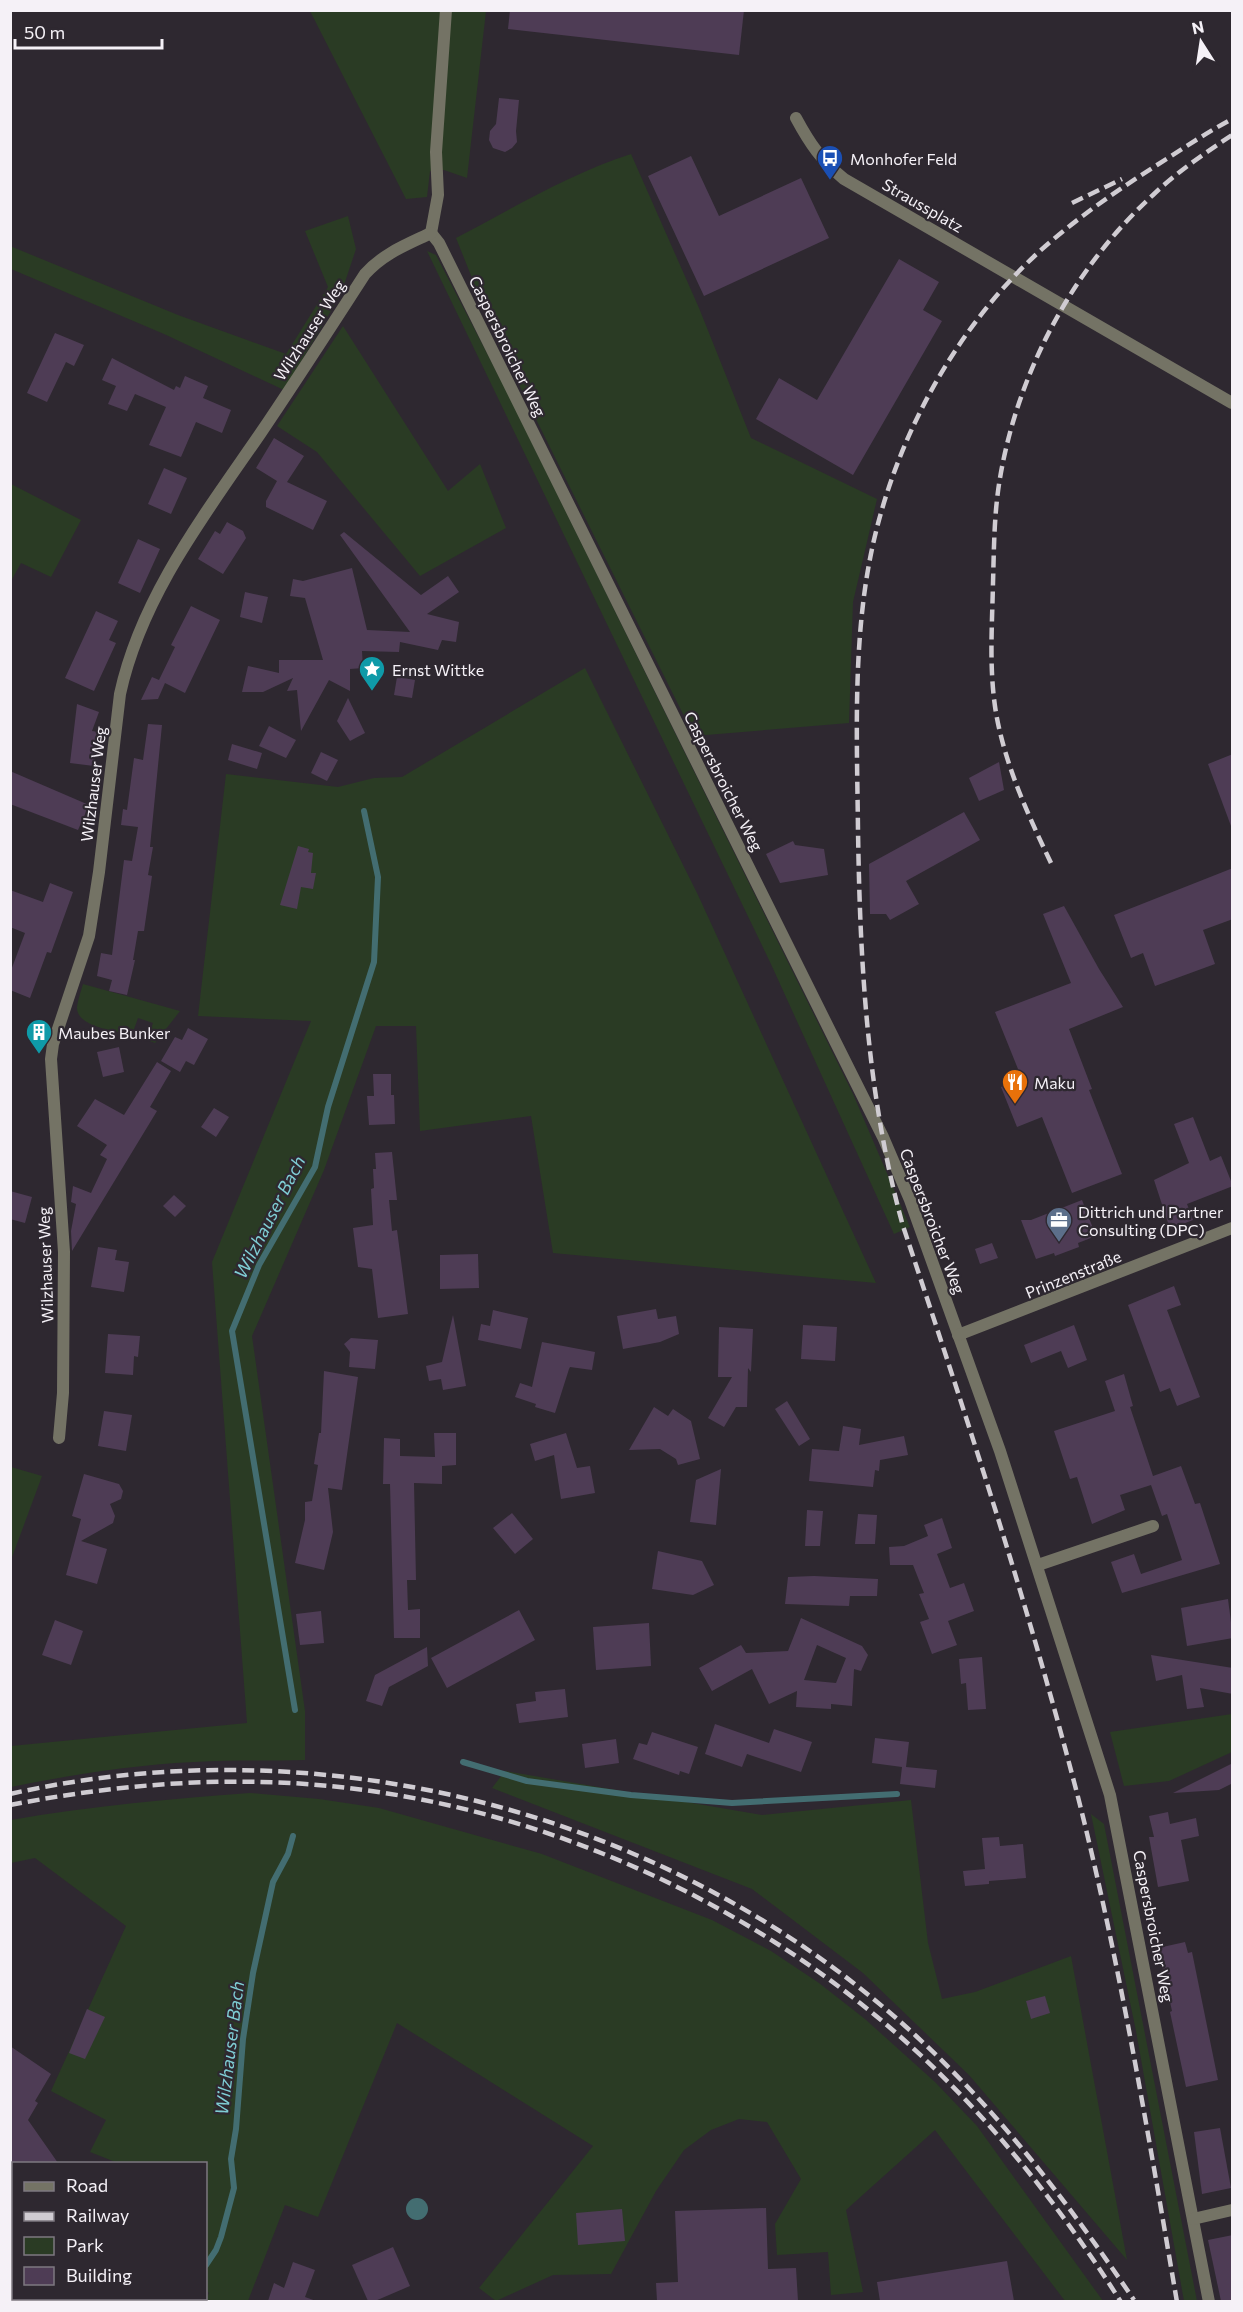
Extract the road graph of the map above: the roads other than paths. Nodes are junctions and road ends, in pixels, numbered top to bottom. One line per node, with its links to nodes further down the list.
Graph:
1 (446, 10): 3 (street)
2 (796, 118): 4 (street, Straussplatz)
3 (431, 233): 6 (street, Caspersbroicher Weg); 7 (street, Wilzhauser Weg)
4 (1233, 403)
5 (1233, 1228): 6 (street, Prinzenstraße)
6 (958, 1335): 9 (street, Caspersbroicher Weg)
7 (59, 1438)
8 (1153, 1526): 9 (street)
9 (1038, 1565): 11 (street, Caspersbroicher Weg)
10 (1233, 2210): 11 (street)
11 (1193, 2219): 12 (street, Caspersbroicher Weg)
12 (1209, 2301)

